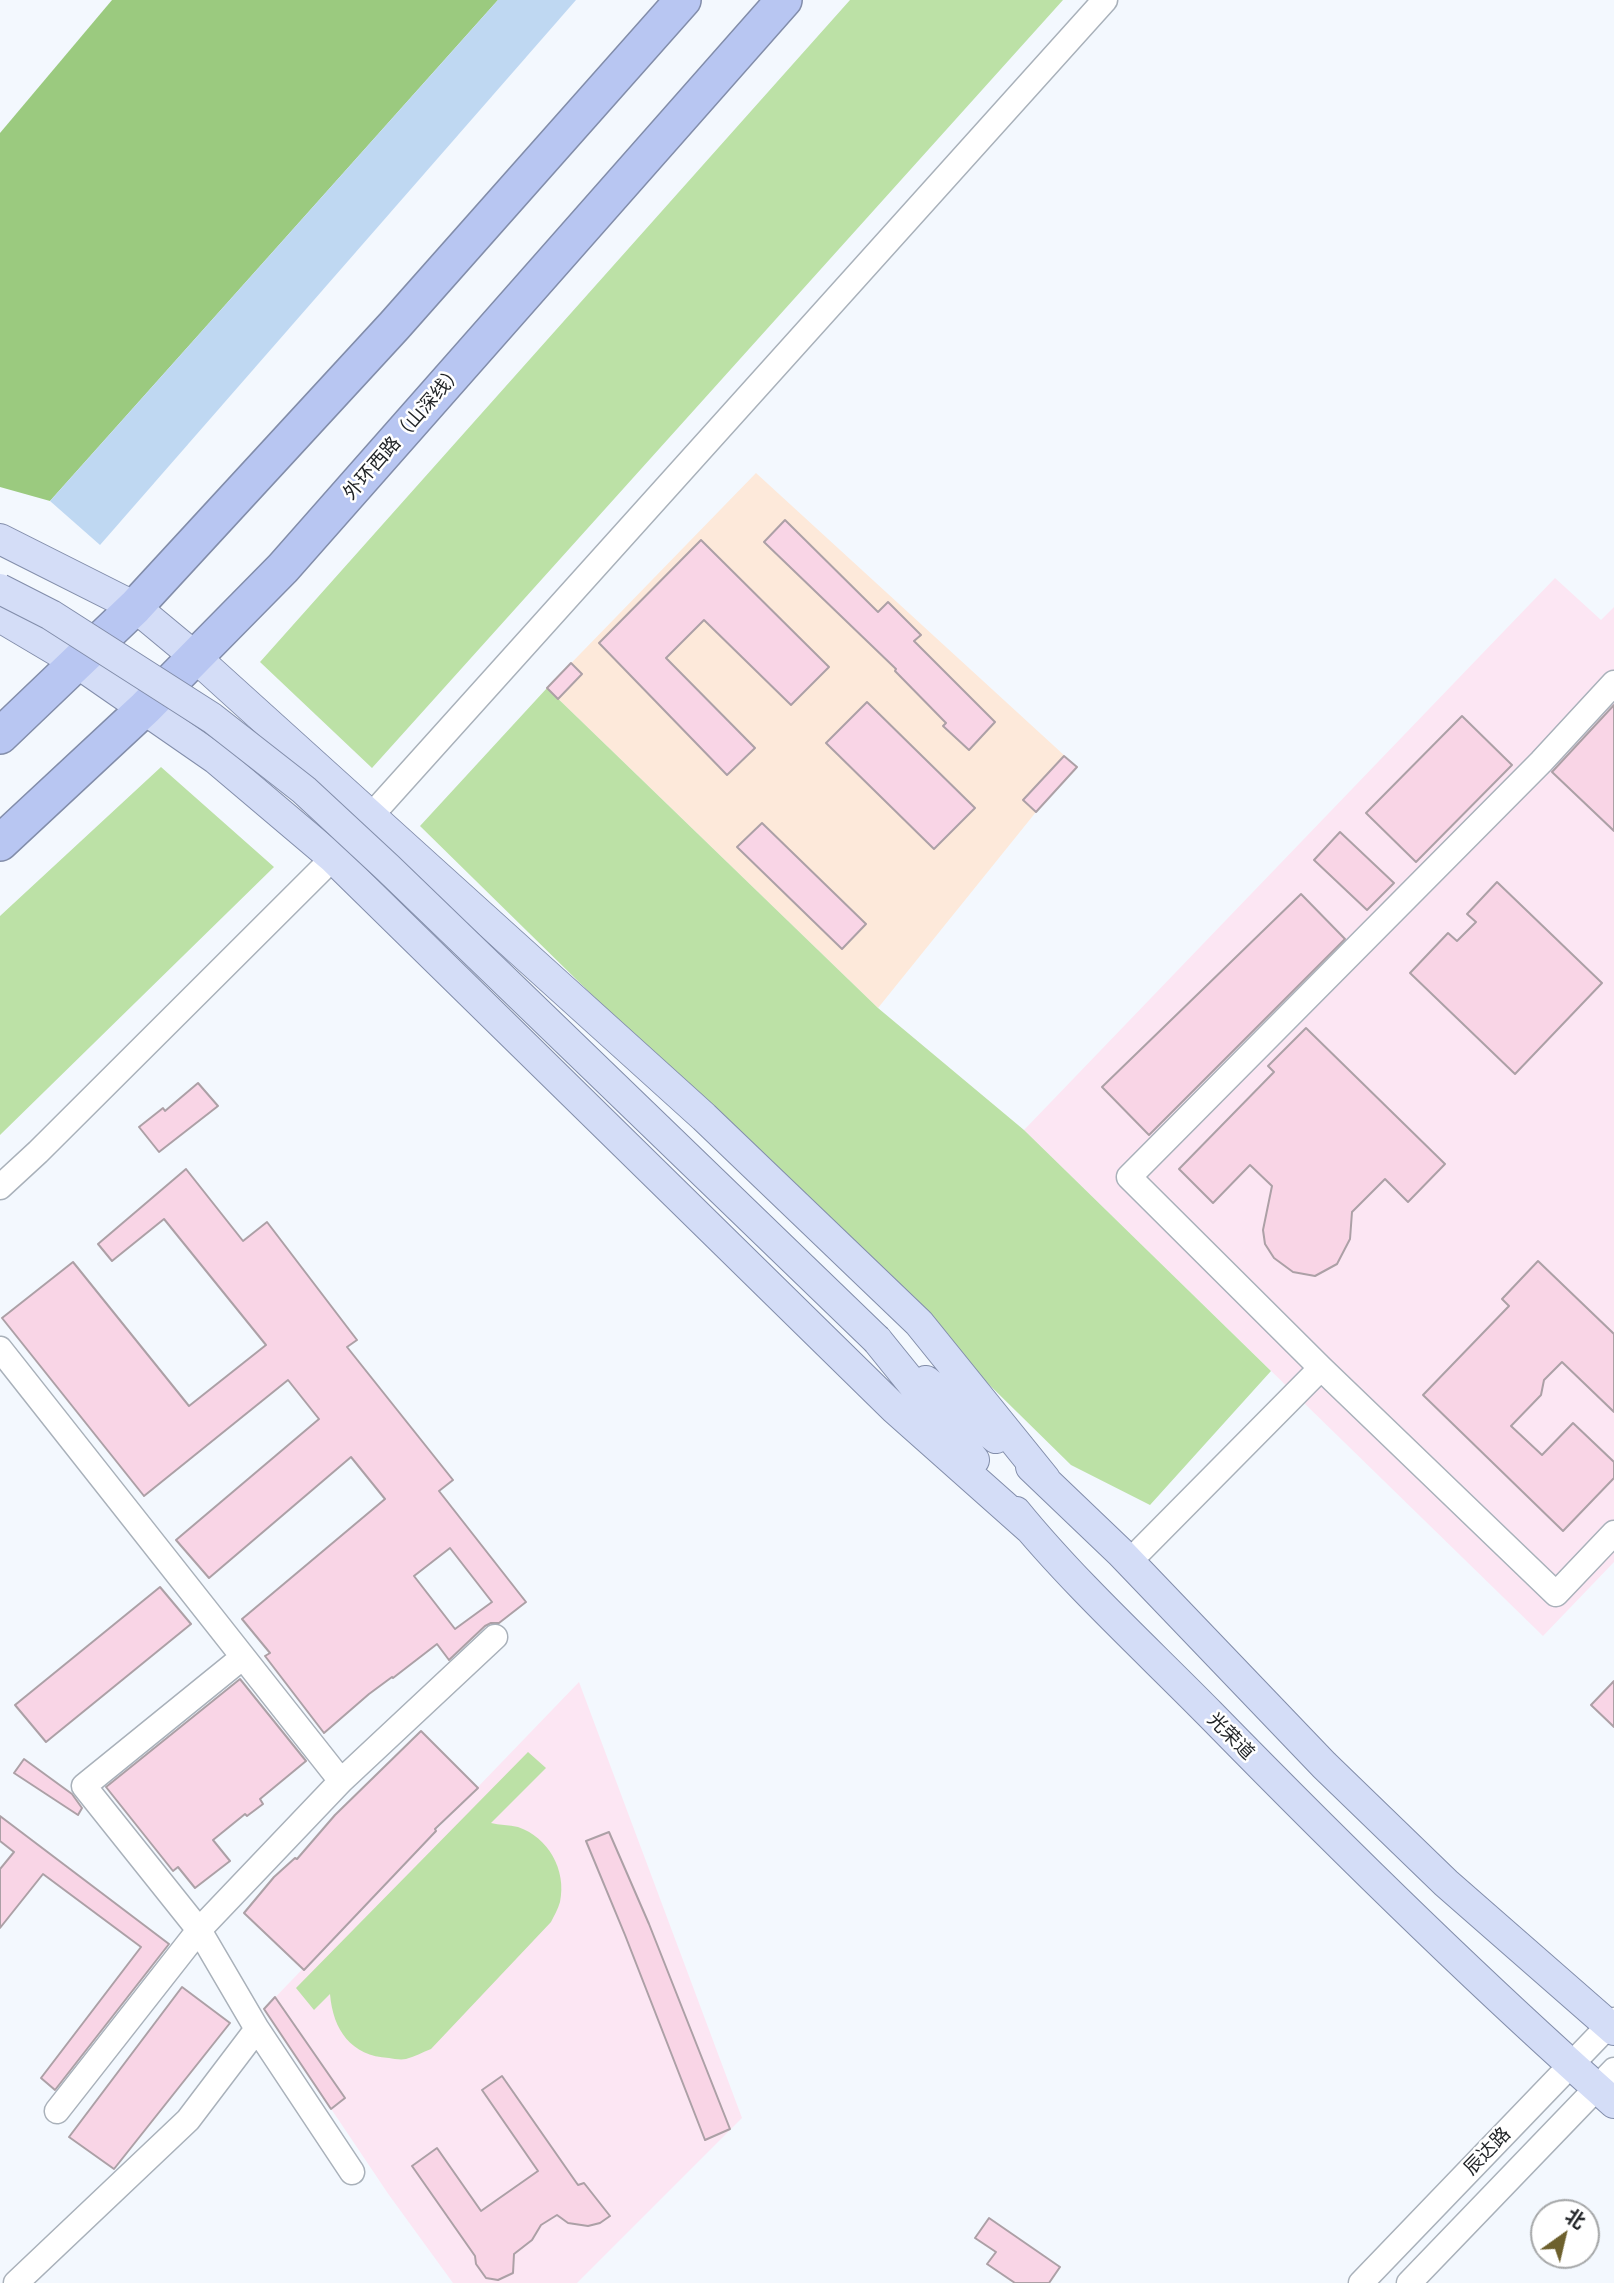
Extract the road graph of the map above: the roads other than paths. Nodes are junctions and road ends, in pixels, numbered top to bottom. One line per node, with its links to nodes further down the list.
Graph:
1 (683, 0): 6 (highway)
2 (784, 0): 8 (highway, 外环西路（山深线）)
3 (1105, 0): 13 (street)
4 (0, 539): 6 (main road)
5 (0, 589): 17 (main road, bridge)
6 (135, 607): 8 (main road); 9 (highway)
7 (0, 617): 9 (main road)
8 (194, 656): 11 (highway, 外环西路（山深线）); 13 (main road)
9 (76, 662): 11 (main road); 12 (highway)
10 (1614, 683): 19 (street)
11 (145, 708): 14 (highway, 外环西路（山深线）); 15 (main road)
12 (0, 736)
13 (371, 816): 15 (street); 20 (main road)
14 (0, 843)
15 (333, 858): 16 (street); 21 (main road)
16 (0, 1187)
17 (877, 1340): 20 (main road); 21 (main road, 光荣道)
18 (0, 1349): 25 (street)
19 (1321, 1368): 22 (street); 23 (street)
20 (1045, 1479): 23 (main road)
21 (1029, 1528): 30 (main road, 光荣道)
22 (1614, 1533)
23 (1129, 1562): 28 (main road)
24 (495, 1637): 26 (street)
25 (243, 1657): 26 (street); 27 (street)
26 (341, 1781): 27 (street)
27 (199, 1930): 29 (street); 32 (street)
28 (1612, 2025): 30 (street, 辰达路)
29 (257, 2029): 33 (street); 34 (street)
30 (1571, 2064): 31 (main road, 光荣道); 35 (street, 辰达路)
31 (1608, 2087): 36 (street, 辰达路)
32 (57, 2111)
33 (352, 2172)
34 (16, 2283)
35 (1361, 2283)
36 (1409, 2283)

